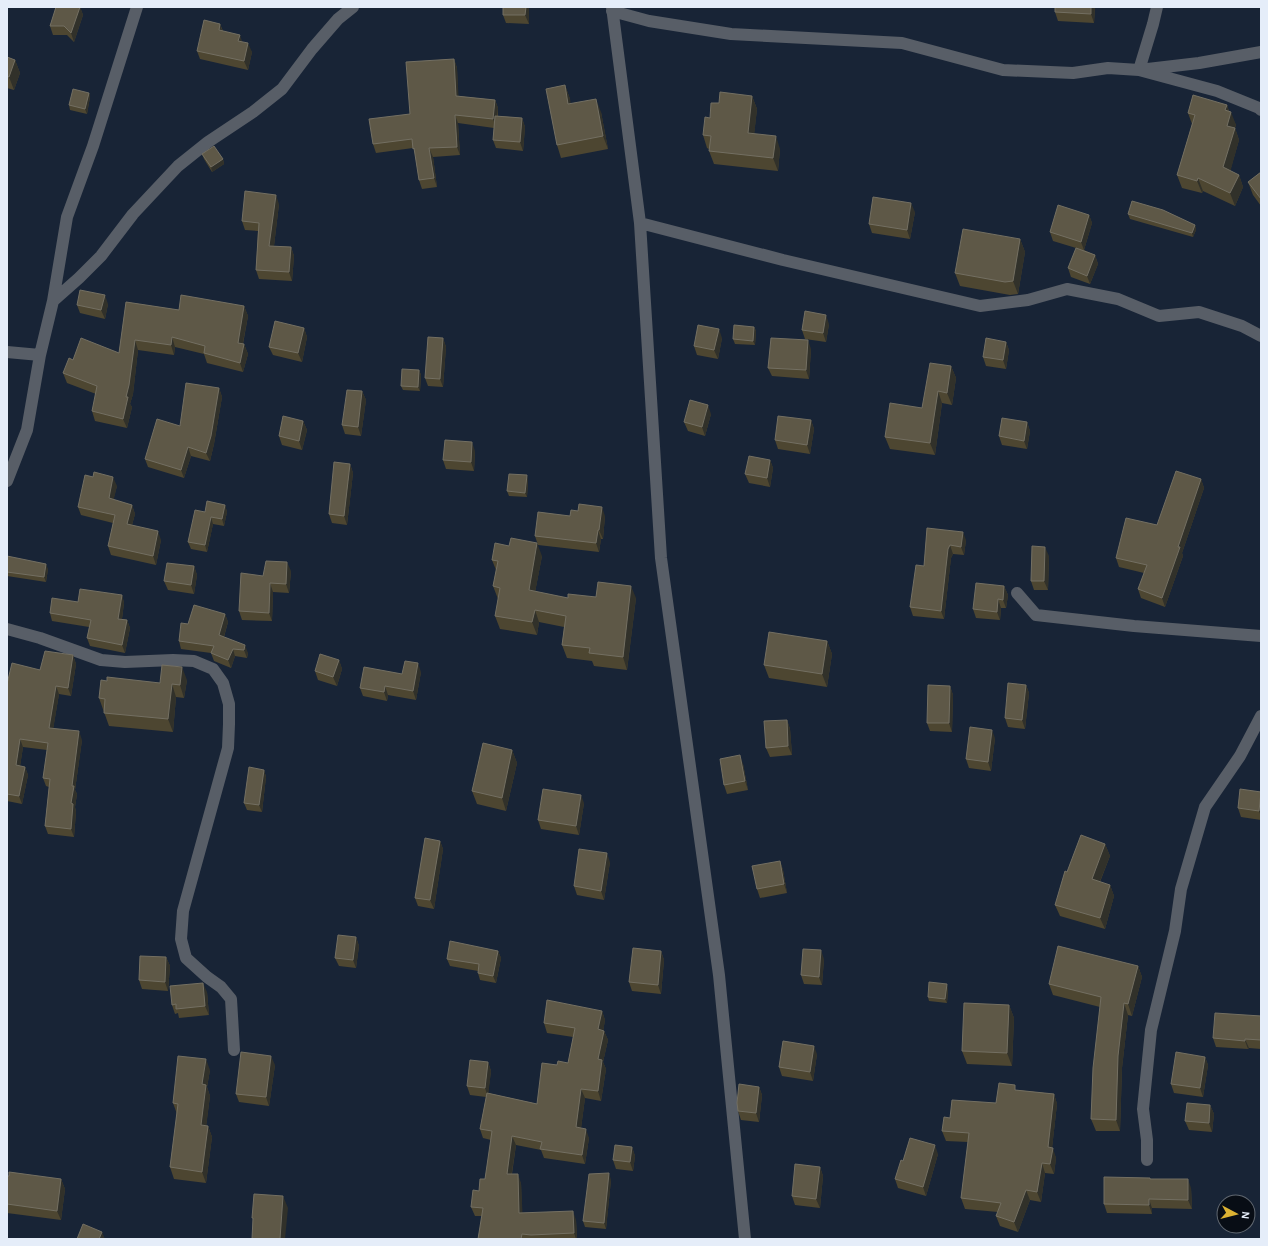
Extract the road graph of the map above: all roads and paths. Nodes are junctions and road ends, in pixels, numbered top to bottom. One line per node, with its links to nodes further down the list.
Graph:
1 (137, 7): 9 (street)
2 (353, 7): 9 (street)
3 (1157, 7): 6 (street)
4 (612, 9): 6 (street); 8 (street)
5 (1261, 52): 6 (street)
6 (1139, 70): 7 (street)
7 (1261, 110)
8 (640, 223): 10 (street); 20 (street)
9 (53, 301): 12 (street)
10 (1261, 336)
11 (7, 352): 12 (street)
12 (40, 355): 13 (street)
13 (7, 481)
14 (1017, 593): 16 (street)
15 (7, 629): 18 (street)
16 (1261, 636)
17 (1261, 716): 19 (street)
18 (234, 1050)
19 (1147, 1160)
20 (744, 1239)

